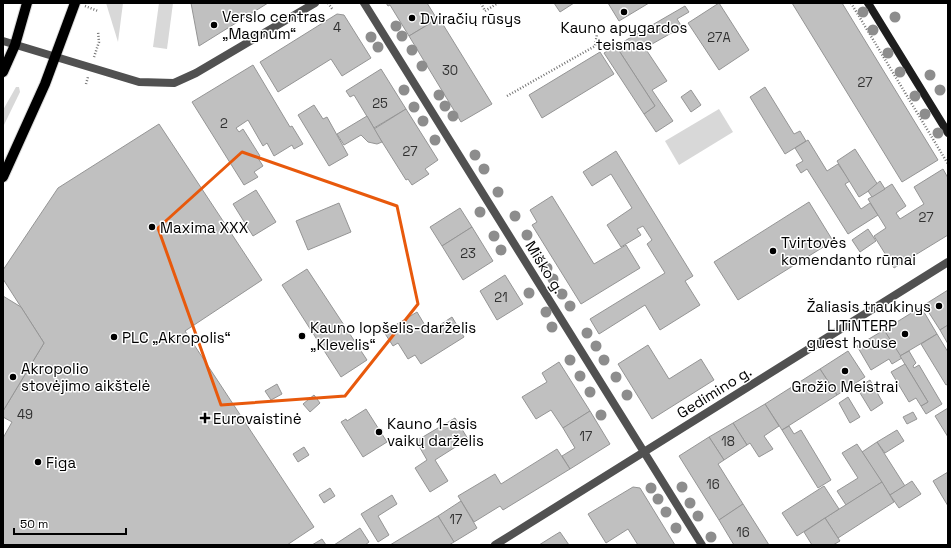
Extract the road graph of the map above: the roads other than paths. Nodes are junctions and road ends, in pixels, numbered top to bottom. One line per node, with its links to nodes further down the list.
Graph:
1 (26, 3): 7 (main road)
2 (74, 3): 8 (main road)
3 (315, 3): 8 (street)
4 (364, 3): 13 (street, Miško g.)
5 (868, 3): 10 (street)
6 (3, 41): 7 (street)
7 (15, 45): 8 (street); 9 (main road)
8 (55, 58): 11 (main road)
9 (3, 72)
10 (948, 133)
11 (3, 177)
12 (948, 262): 13 (street, Gedimino g.)
13 (644, 452): 14 (street, Gedimino g.); 15 (street, Miško g.)
14 (495, 545)
15 (702, 545)

